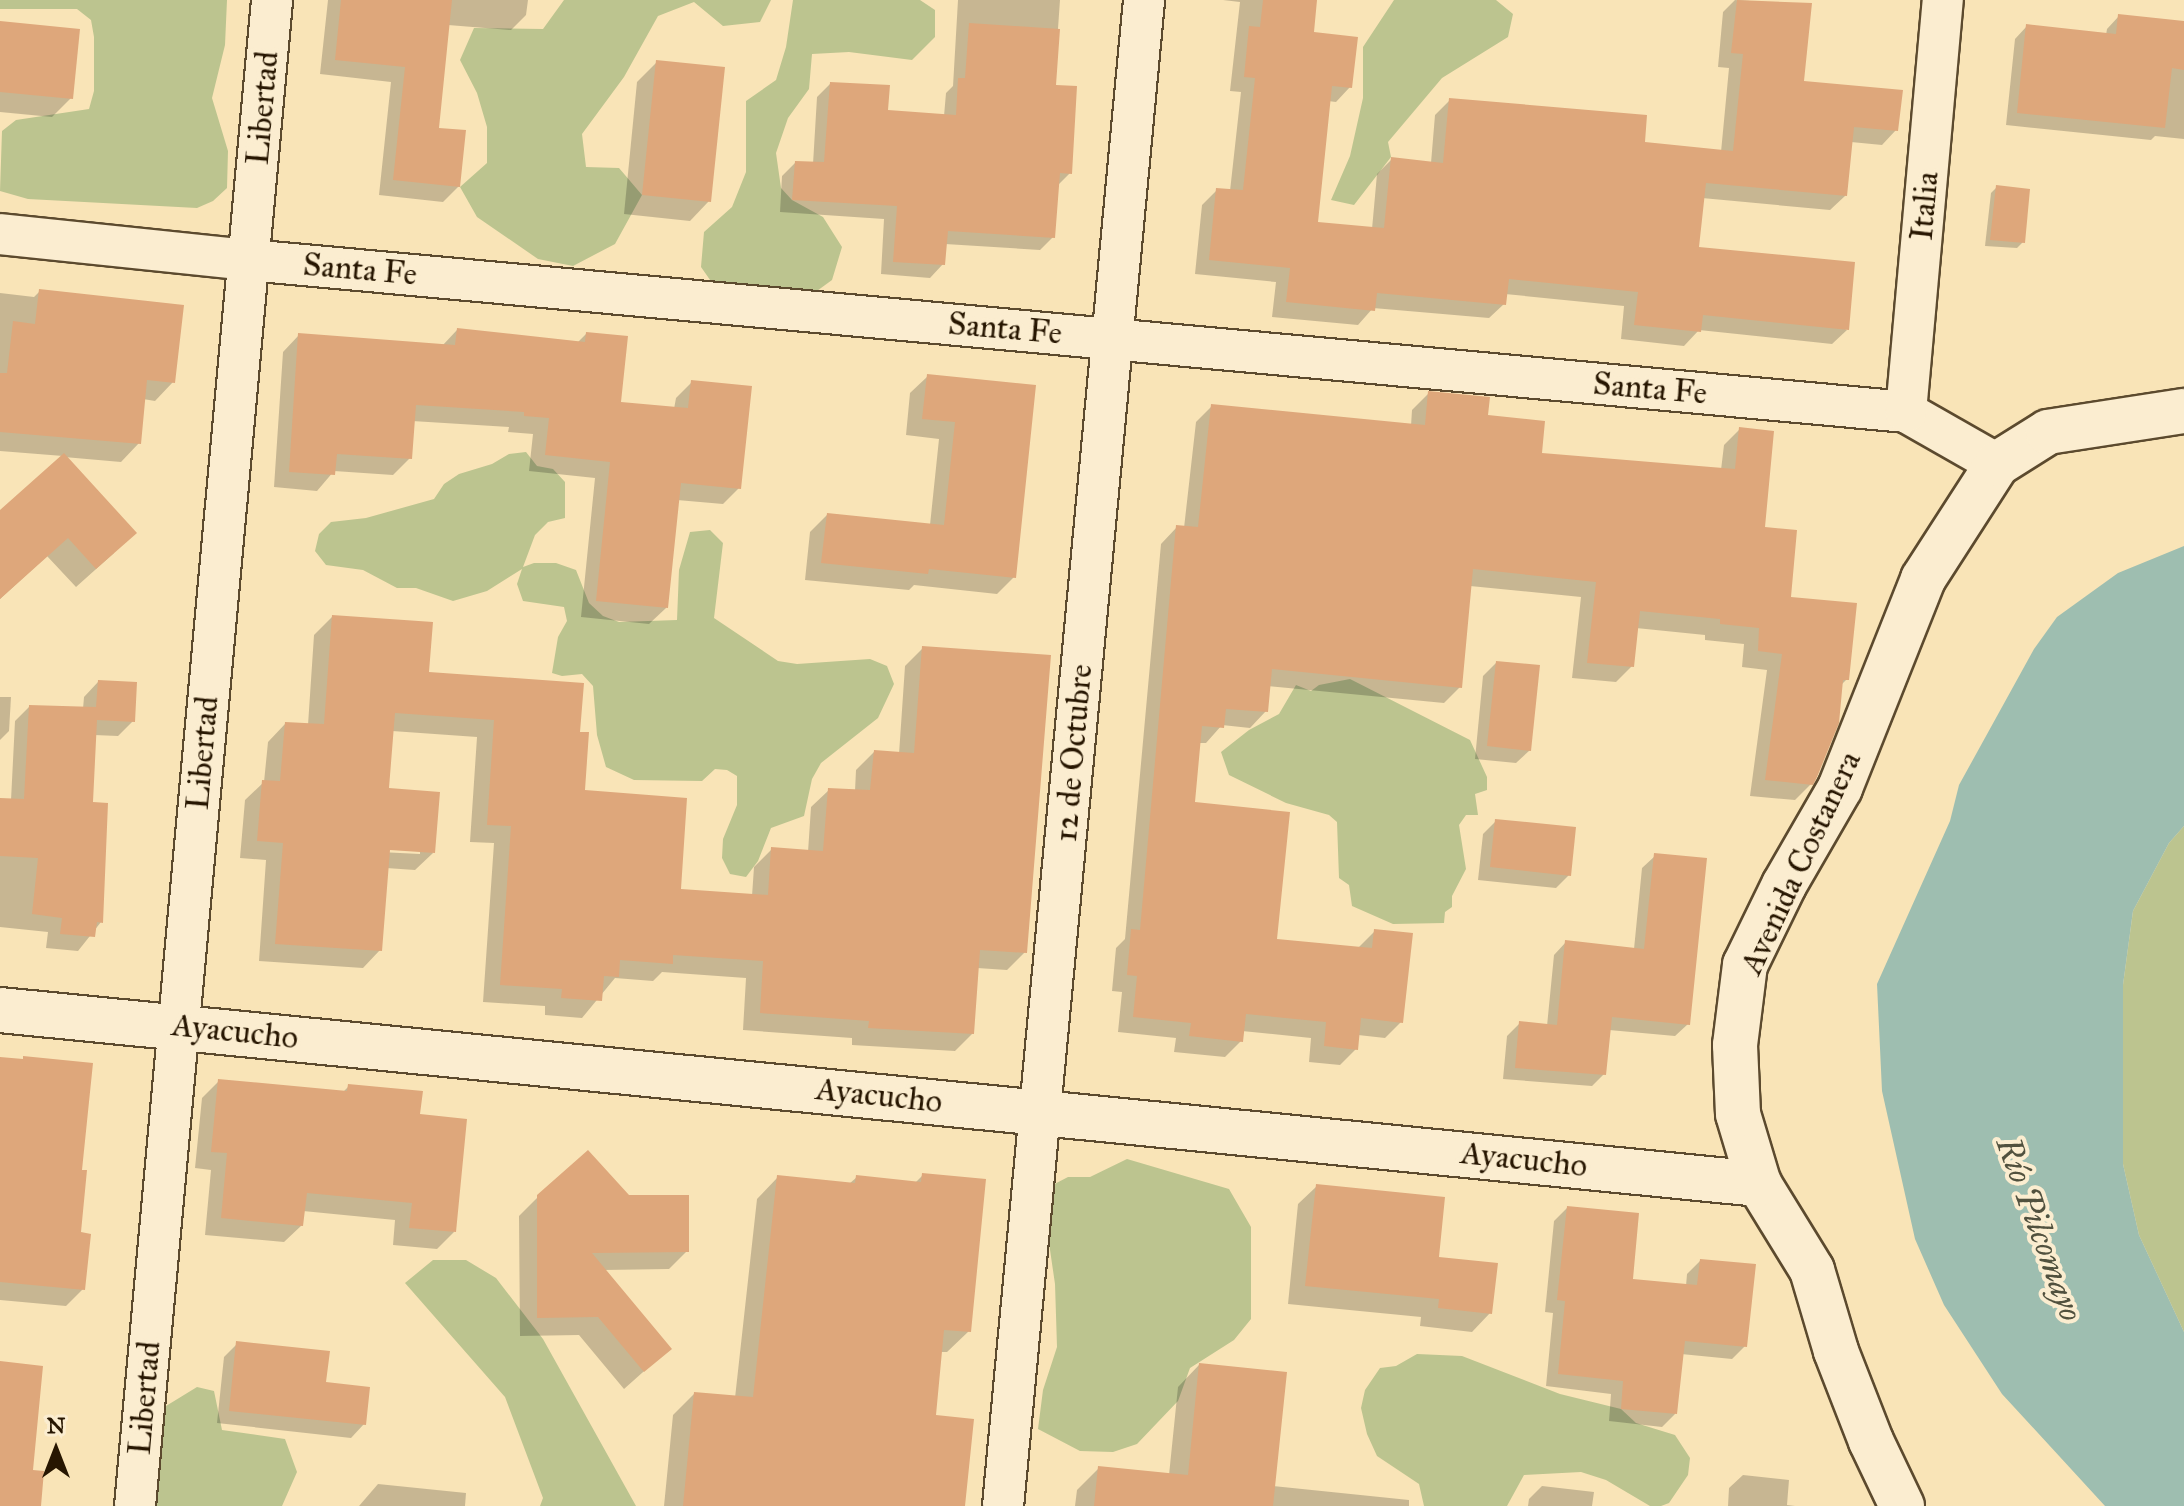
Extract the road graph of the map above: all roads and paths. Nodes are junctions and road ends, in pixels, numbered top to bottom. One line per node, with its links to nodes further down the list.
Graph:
1 (272, 0): 5 (street, Libertad)
2 (1144, 0): 6 (street, 12 de Octubre)
3 (1943, 0): 8 (street, Italia)
4 (0, 234): 5 (street, Santa Fe)
5 (249, 260): 6 (street, Santa Fe); 11 (street, Libertad)
6 (1113, 339): 8 (street, Santa Fe); 12 (street, 12 de Octubre)
7 (2184, 411): 9 (street, Avenida Costanera)
8 (1906, 412): 9 (street, Santa Fe)
9 (1997, 464): 13 (street, Avenida Costanera)
10 (0, 1010): 11 (street, Ayacucho)
11 (178, 1026): 12 (street, Ayacucho); 14 (street, Libertad)
12 (1040, 1112): 13 (street, Ayacucho); 15 (street, 12 de Octubre)
13 (1759, 1184): 16 (street, Avenida Costanera)
14 (135, 1506)
15 (1003, 1506)
16 (1902, 1506)

